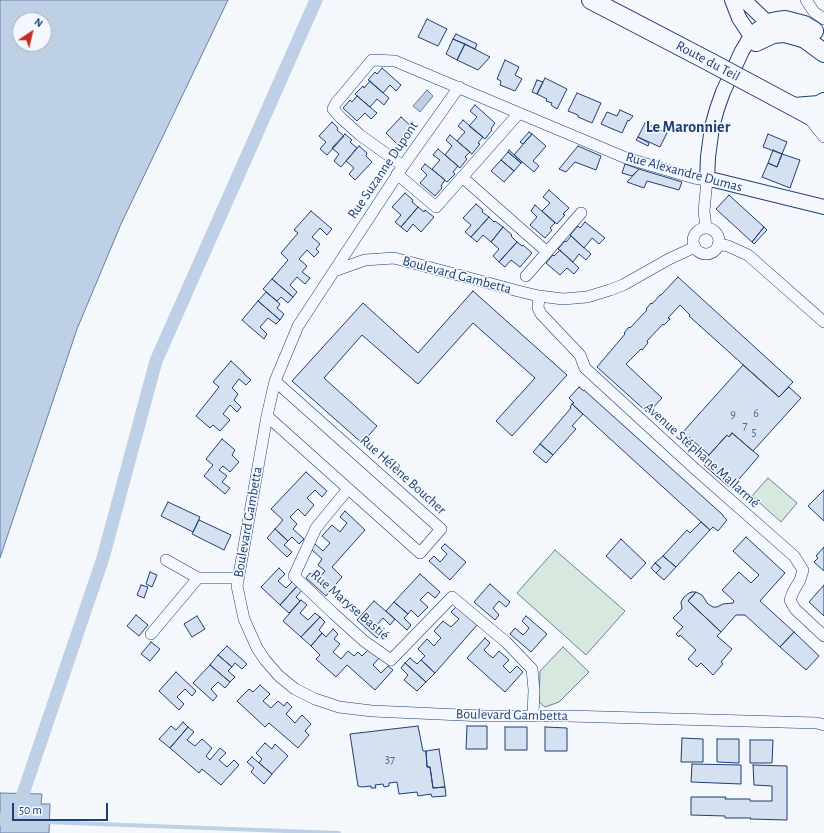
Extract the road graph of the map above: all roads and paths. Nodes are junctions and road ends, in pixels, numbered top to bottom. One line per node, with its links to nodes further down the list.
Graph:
1 (590, 0): 10 (main road, Route du Teil, bridge)
2 (806, 0): 4 (street)
3 (741, 1): 5 (street); 5 (street)
4 (824, 19)
5 (759, 36): 6 (main road); 7 (main road); 16 (street)
6 (824, 38)
7 (824, 53)
8 (459, 87): 11 (street, Rue Alexandre Dumas); 14 (street, Rue Suzanne Dupont); 14 (street, Rue Alexandre Dumas)
9 (824, 102): 10 (main road)
10 (800, 110): 12 (main road, Route du Teil); 13 (street)
11 (519, 113): 15 (street); 16 (street, Rue Alexandre Dumas)
12 (824, 123)
13 (824, 137)
14 (400, 170): 15 (street); 23 (street, Rue Suzanne Dupont)
15 (462, 177): 22 (street)
16 (707, 180): 17 (street, Rue Alexandre Dumas); 19 (street)
17 (824, 207)
18 (581, 213): 22 (street)
19 (706, 228): 20 (street); 21 (street)
20 (718, 244): 21 (street); 26 (street)
21 (695, 247): 25 (street, Boulevard Gambetta)
22 (547, 252): 24 (street)
23 (334, 271): 25 (street, Boulevard Gambetta); 27 (street, Boulevard Gambetta)
24 (526, 276)
25 (540, 296): 34 (street, Avenue Stéphane Mallarmé)
26 (824, 322)
27 (275, 381): 28 (street, Boulevard Gambetta); 29 (street, Rue Hélène Boucher)
28 (267, 416): 29 (street, Rue Hélène Boucher); 32 (street, Boulevard Gambetta)
29 (348, 489): 35 (street, Rue Maryse Bastié)
30 (166, 560): 31 (street)
31 (198, 578): 32 (street); 33 (street)
32 (238, 578): 35 (street, Boulevard Gambetta)
33 (152, 634)
34 (824, 636)
35 (533, 716): 36 (street, Boulevard Gambetta)
36 (824, 725)

